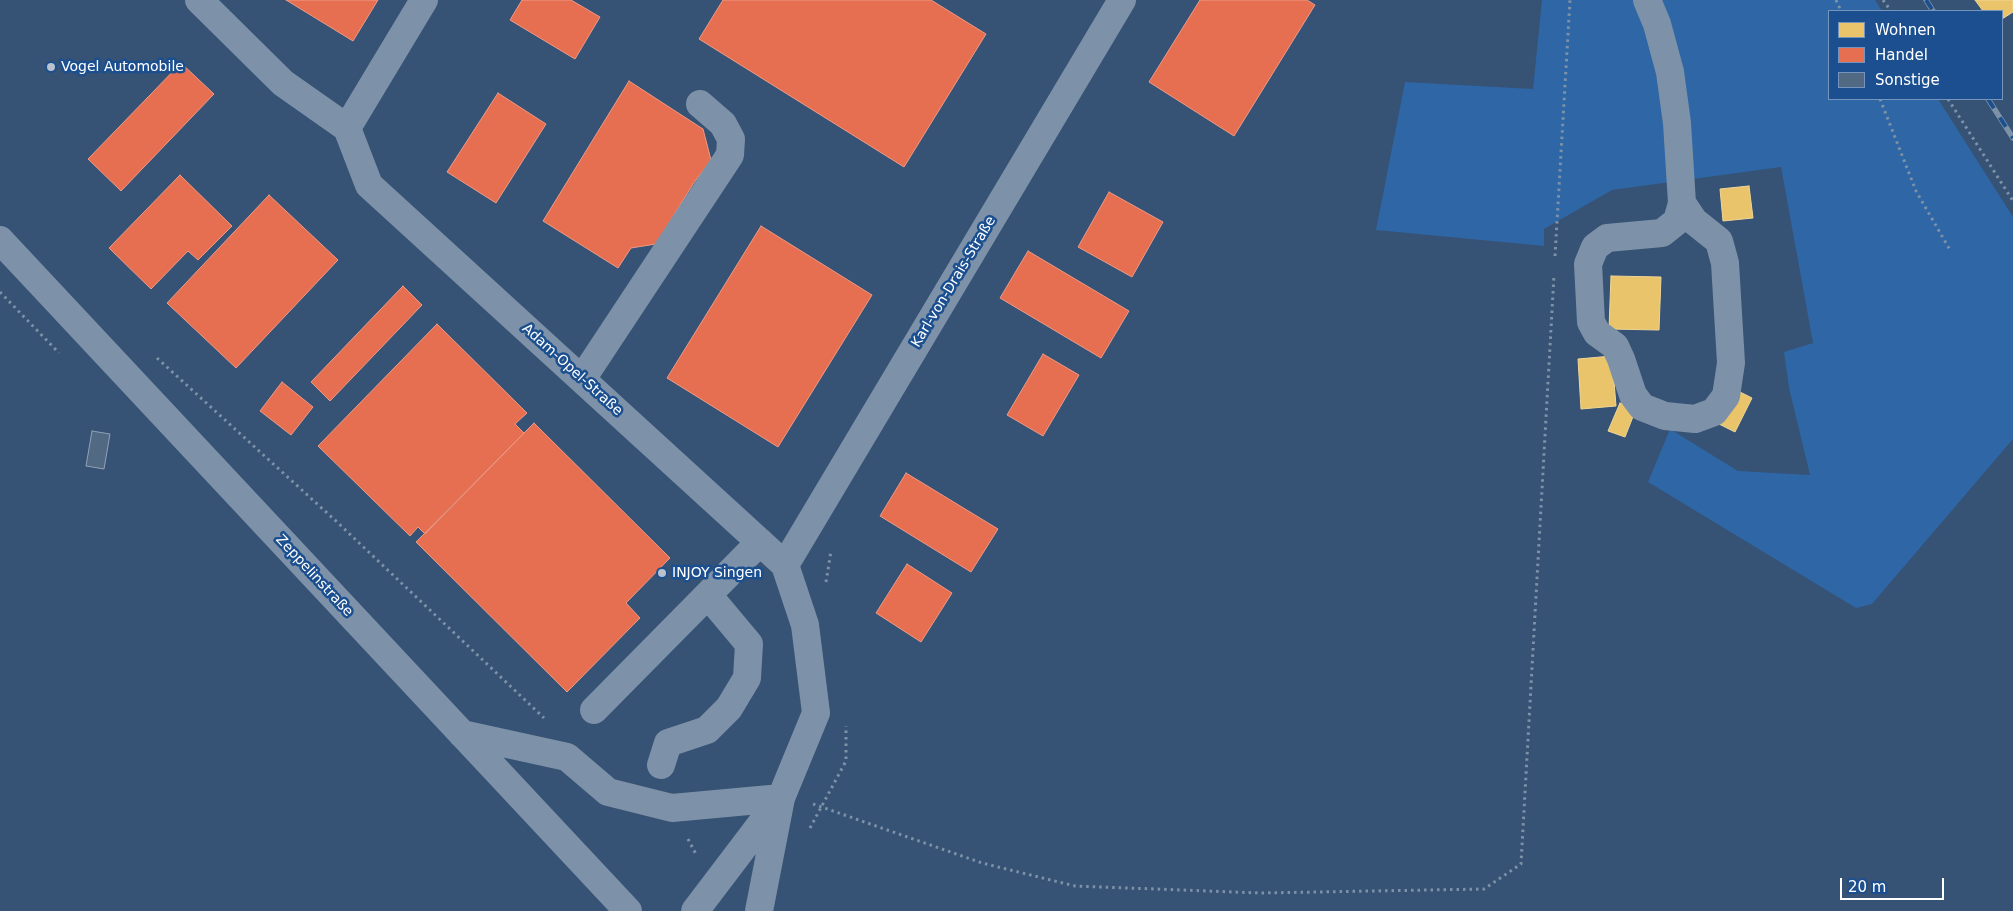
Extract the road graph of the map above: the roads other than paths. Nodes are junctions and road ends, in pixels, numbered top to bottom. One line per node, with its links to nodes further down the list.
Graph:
1 (199, 0): 6 (street)
2 (424, 0): 6 (street)
3 (1122, 0): 11 (street, Karl-von-Drais-Straße)
4 (1647, 0): 7 (street)
5 (700, 104): 9 (street)
6 (347, 128): 9 (street, Adam-Opel-Straße)
7 (1682, 203): 7 (street)
8 (0, 240): 14 (street, Zeppelinstraße)
9 (582, 379): 10 (street, Adam-Opel-Straße)
10 (760, 542): 11 (street, Adam-Opel-Straße); 12 (street)
11 (785, 565): 16 (street, Adam-Opel-Straße)
12 (708, 595): 13 (street); 15 (street)
13 (594, 710)
14 (462, 734): 16 (street); 17 (street, Zeppelinstraße)
15 (661, 765)
16 (781, 798): 18 (street, Adam-Opel-Straße); 19 (street, Adam-Opel-Straße)
17 (628, 911)
18 (694, 911)
19 (759, 911)

